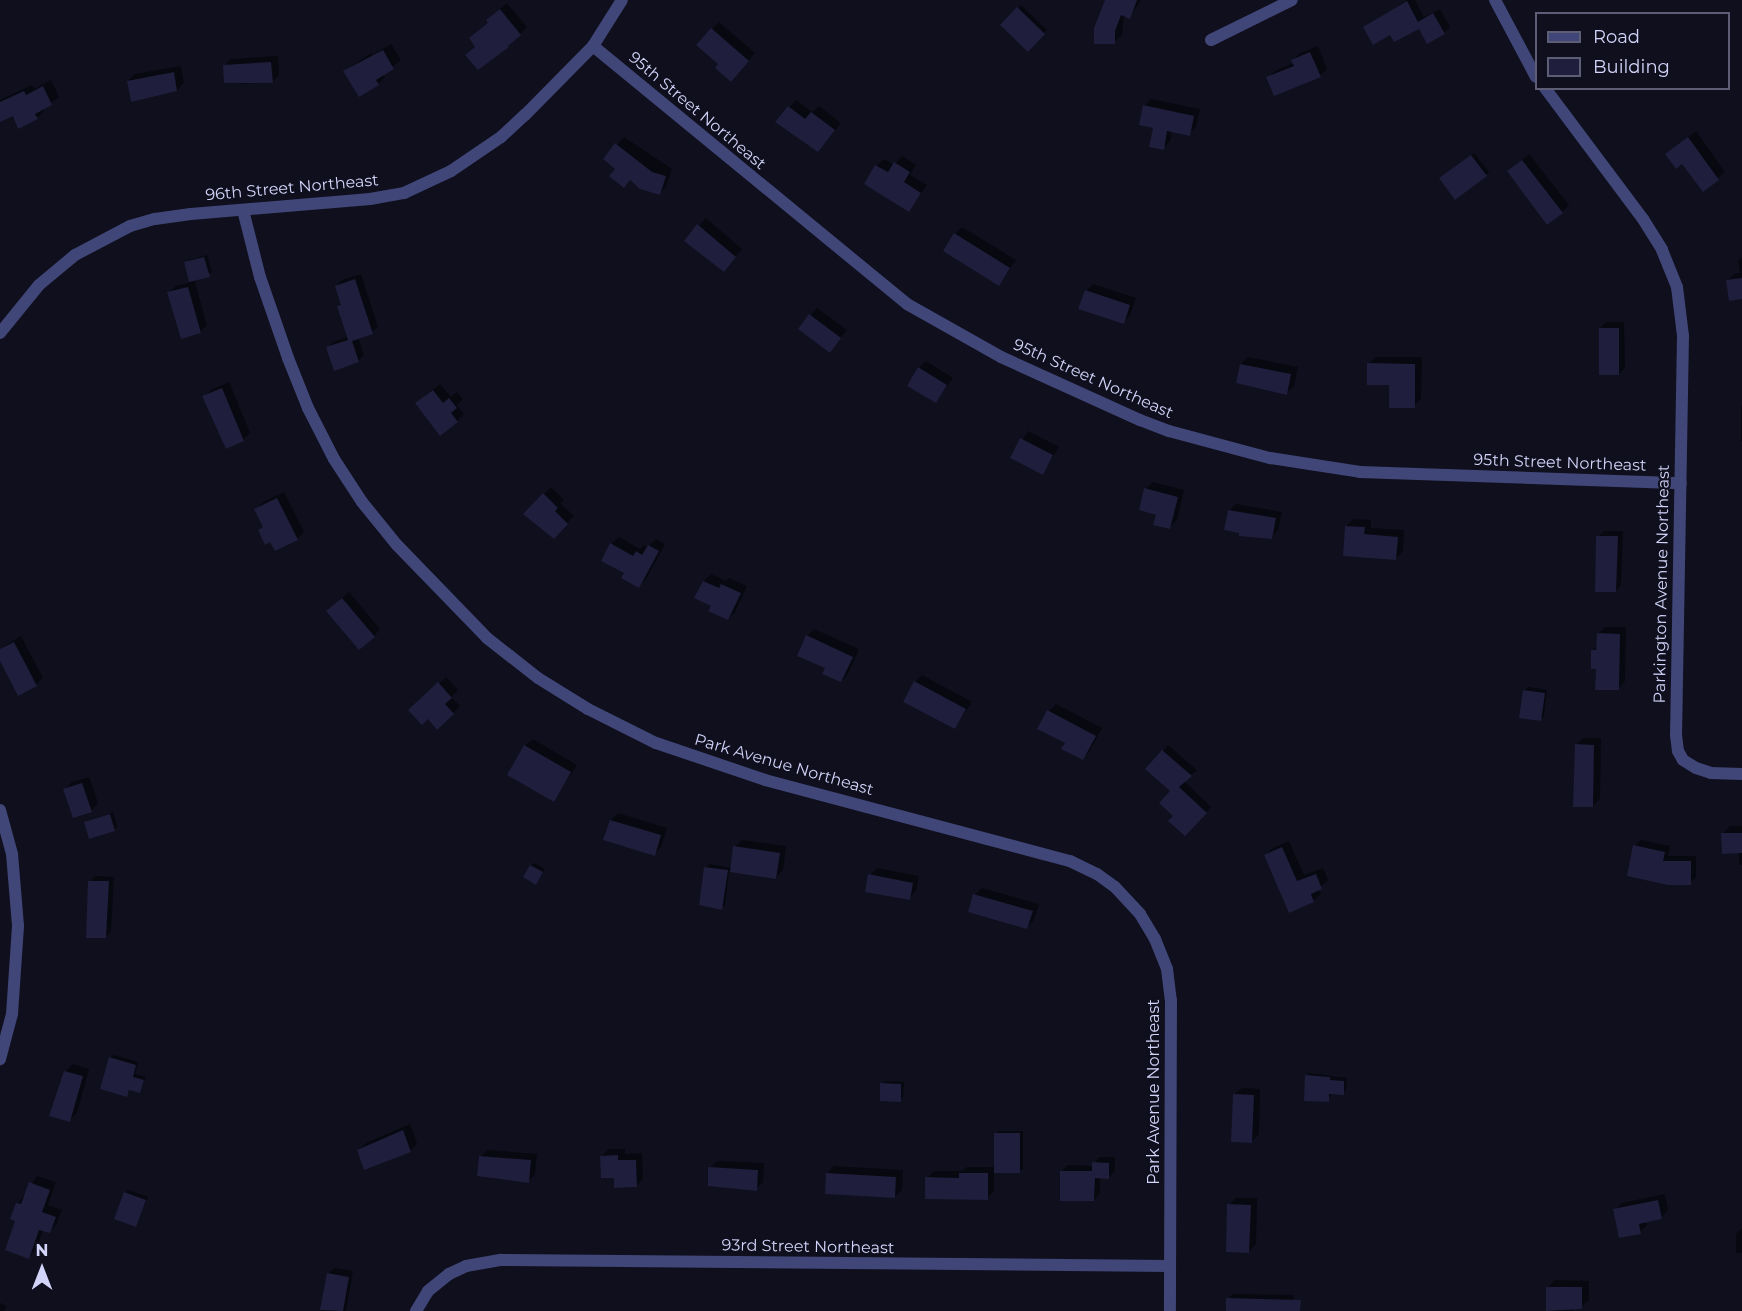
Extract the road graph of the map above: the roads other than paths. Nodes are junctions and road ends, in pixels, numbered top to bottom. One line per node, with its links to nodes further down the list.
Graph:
1 (622, 0): 5 (street, 96th Street Northeast)
2 (1292, 0): 4 (street)
3 (1495, 0): 6 (street)
4 (1211, 40)
5 (593, 46): 8 (street, 96th Street Northeast); 10 (street, 95th Street Northeast)
6 (1535, 75)
7 (1546, 90): 10 (street, Parkington Avenue Northeast)
8 (243, 210): 9 (street, 96th Street Northeast); 14 (street, Park Avenue Northeast)
9 (0, 333)
10 (1681, 483): 11 (street, Parkington Avenue Northeast)
11 (1742, 774)
12 (0, 810): 13 (street)
13 (0, 1059)
14 (1169, 1266): 15 (street, 93rd Street Northeast); 16 (street, Park Avenue Northeast)
15 (416, 1311)
16 (1170, 1311)

